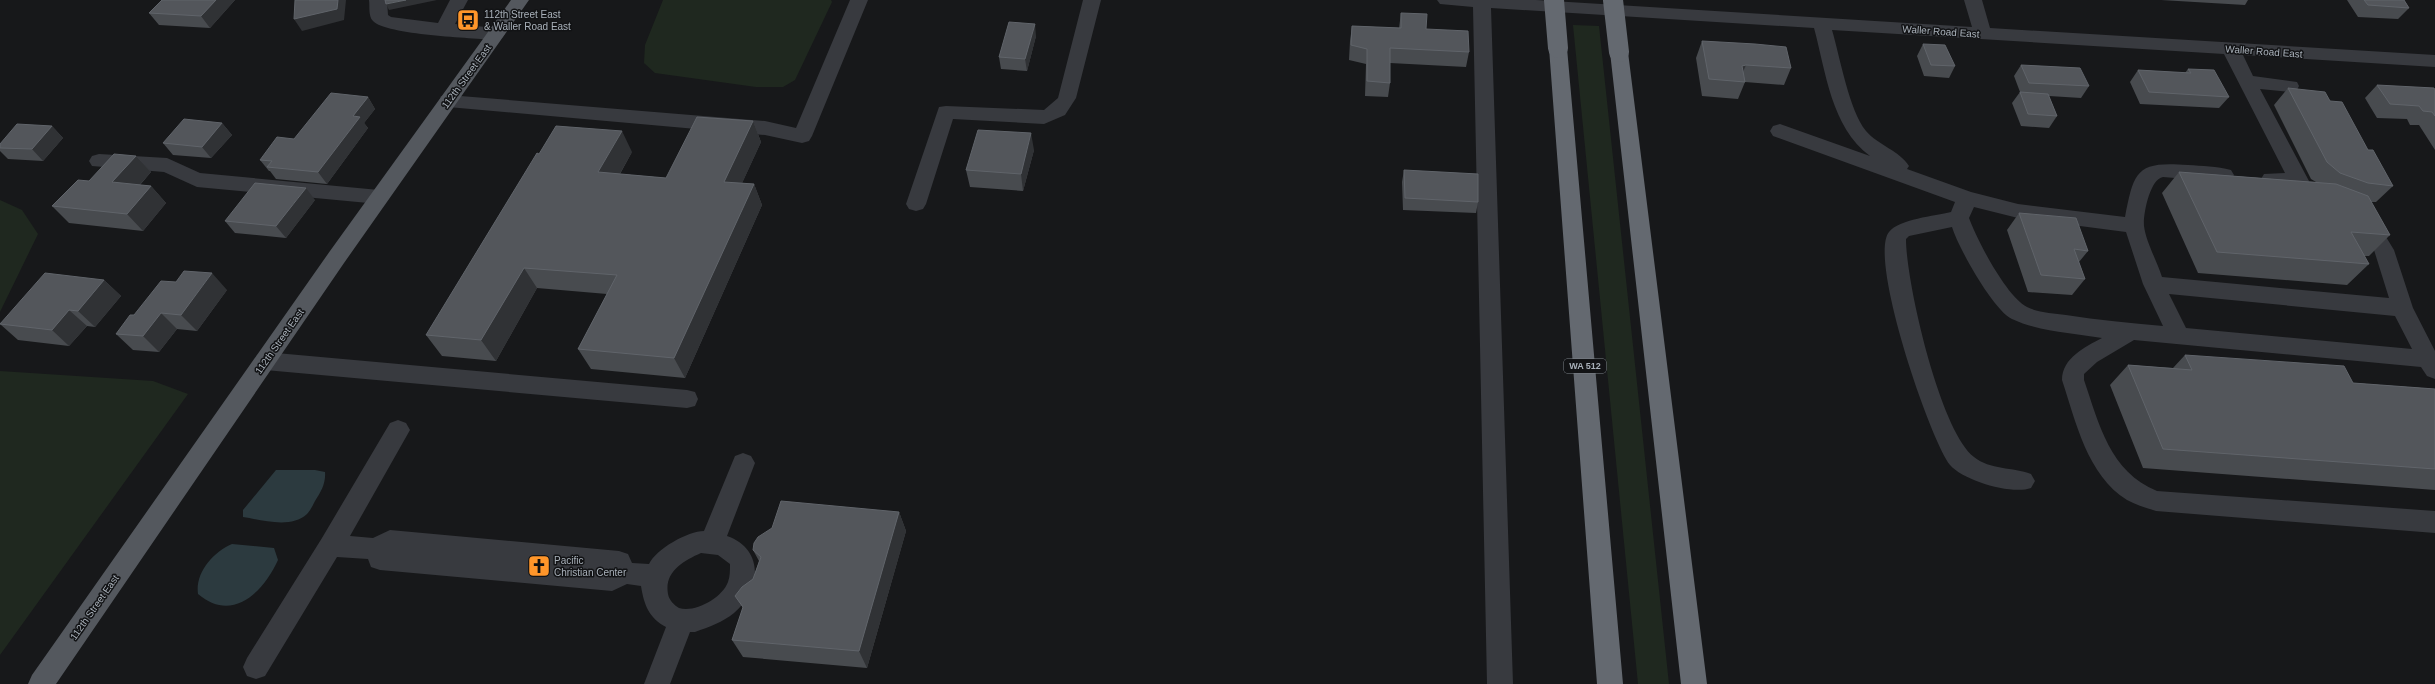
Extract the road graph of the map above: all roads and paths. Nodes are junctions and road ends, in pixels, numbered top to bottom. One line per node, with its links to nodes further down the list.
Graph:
1 (378, 0): 12 (street)
2 (459, 0): 12 (street)
3 (520, 0): 14 (main road, 112th Street East)
4 (859, 0): 19 (street)
5 (1092, 0): 26 (street)
6 (1446, 0): 10 (street, Waller Road East)
7 (1554, 0): 49 (highway, WA 512, bridge)
8 (1613, 0): 50 (highway, bridge)
9 (1973, 0): 13 (street)
10 (1482, 2): 11 (street, Waller Road East); 48 (street)
11 (1821, 23): 13 (street, Waller Road East); 23 (street)
12 (444, 29): 14 (street)
13 (1983, 33): 15 (street, Waller Road East)
14 (496, 34): 19 (main road, 112th Street East)
15 (2230, 48): 16 (street, Waller Road East); 17 (street)
16 (2435, 61)
17 (2247, 82): 18 (street); 22 (street)
18 (2290, 86)
19 (448, 101): 25 (main road, 112th Street East)
20 (1780, 131): 23 (street)
21 (99, 161): 25 (street)
22 (2299, 181): 24 (street); 29 (street)
23 (1928, 186): 27 (street)
24 (2317, 196)
25 (379, 197): 34 (main road, 112th Street East)
26 (916, 204)
27 (1963, 208): 29 (street); 32 (street); 39 (street)
28 (2347, 208): 31 (street)
29 (2134, 226): 30 (street)
30 (2154, 284): 31 (street); 33 (street)
31 (2402, 308): 35 (street)
32 (2132, 332): 33 (street); 40 (street)
33 (2178, 336): 35 (street)
34 (265, 361): 36 (street); 46 (main road, 112th Street East)
35 (2432, 364)
36 (687, 398)
37 (398, 430): 42 (street)
38 (743, 463): 41 (street)
39 (2023, 481)
40 (2435, 522)
41 (712, 542): 43 (street); 44 (street)
42 (331, 546): 43 (street); 45 (street)
43 (655, 576): 44 (street)
44 (682, 620): 47 (street)
45 (256, 667)
46 (41, 684)
47 (657, 684)
48 (1500, 684)
49 (1610, 684)
50 (1694, 684)

